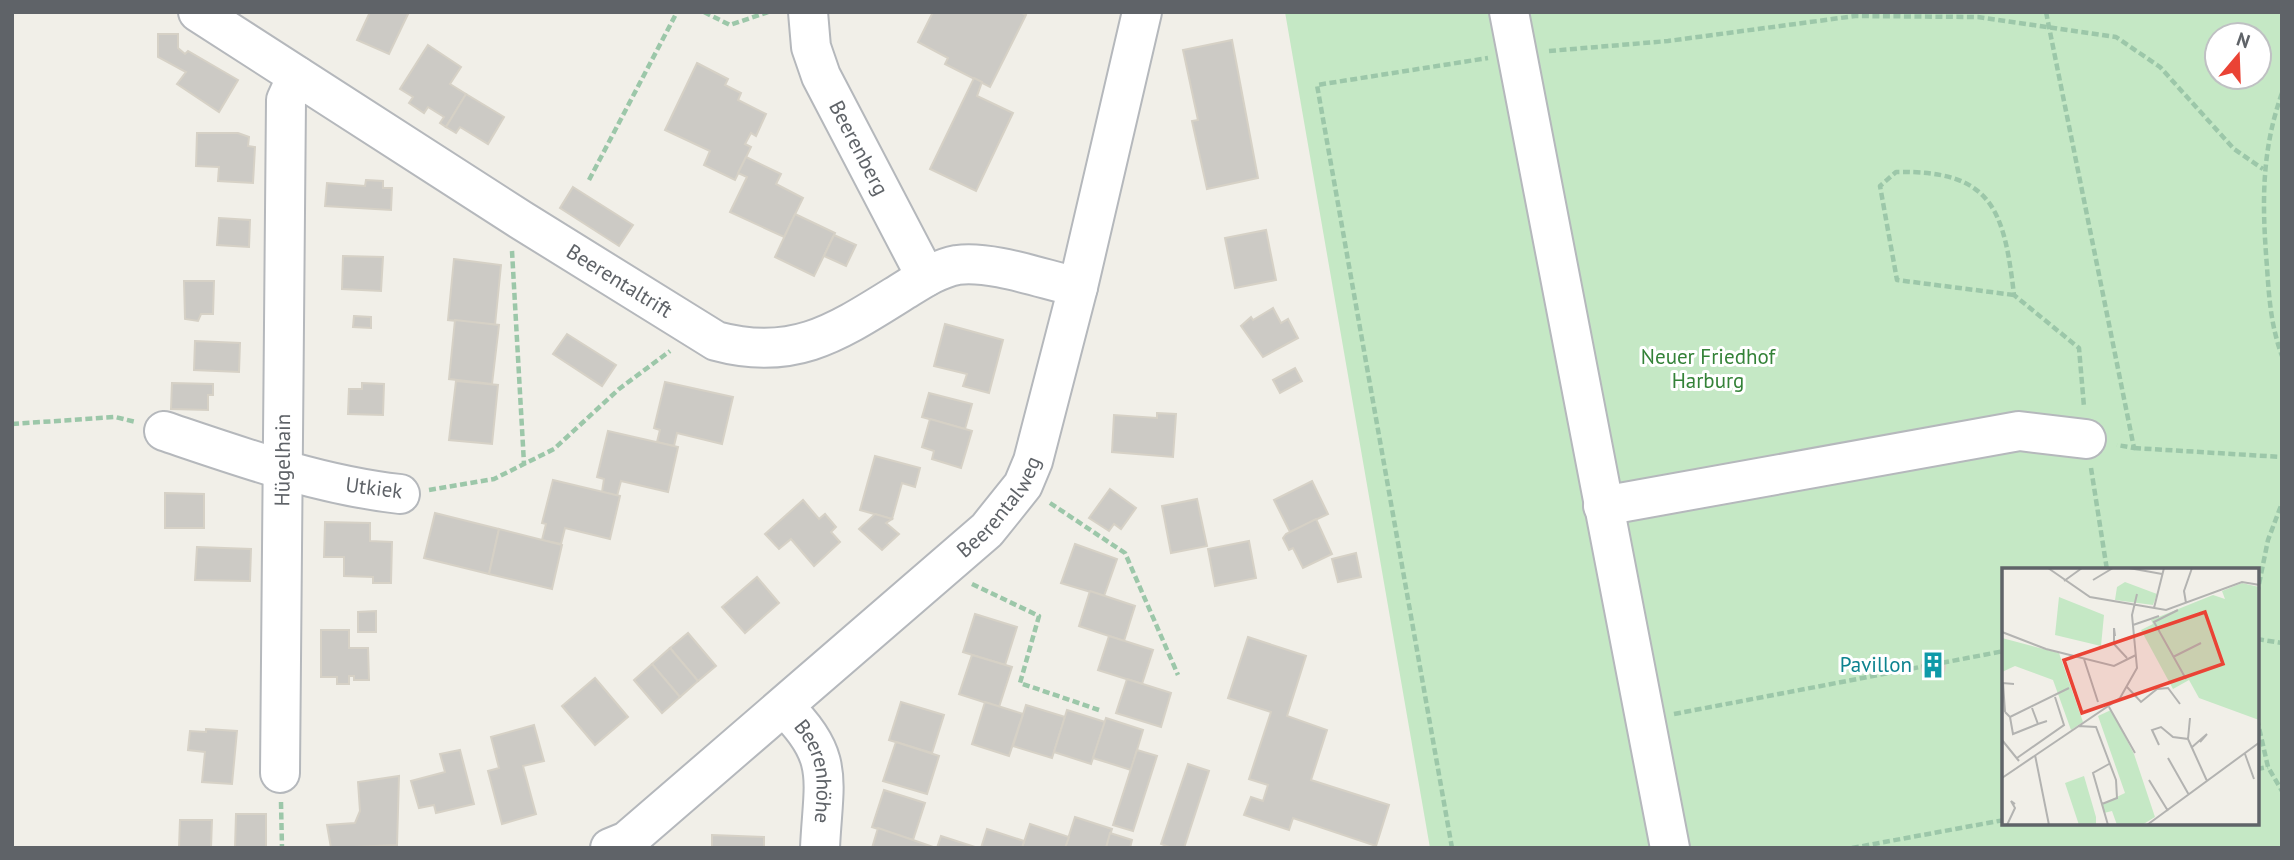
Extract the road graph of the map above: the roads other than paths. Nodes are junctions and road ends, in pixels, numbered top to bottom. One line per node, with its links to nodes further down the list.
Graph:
1 (198, 12): 5 (street, Beerentaltrift)
2 (808, 12): 6 (street, Beerenberg)
3 (1142, 12): 7 (street, Beerentalweg)
4 (1508, 12): 12 (street)
5 (297, 76): 6 (street, Beerentaltrift); 10 (street, Hügelhain)
6 (926, 277): 7 (street, Beerentaltrift)
7 (1078, 288): 13 (street, Beerentalweg)
8 (163, 431): 10 (street, Utkiek)
9 (2087, 439): 12 (street)
10 (282, 470): 11 (street, Utkiek); 14 (street, Hügelhain)
11 (400, 494)
12 (1604, 506): 17 (street)
13 (784, 707): 15 (street, Beerentalweg); 16 (street, Beerenhöhe)
14 (281, 774)
15 (610, 848)
16 (820, 848)
17 (1670, 848)

